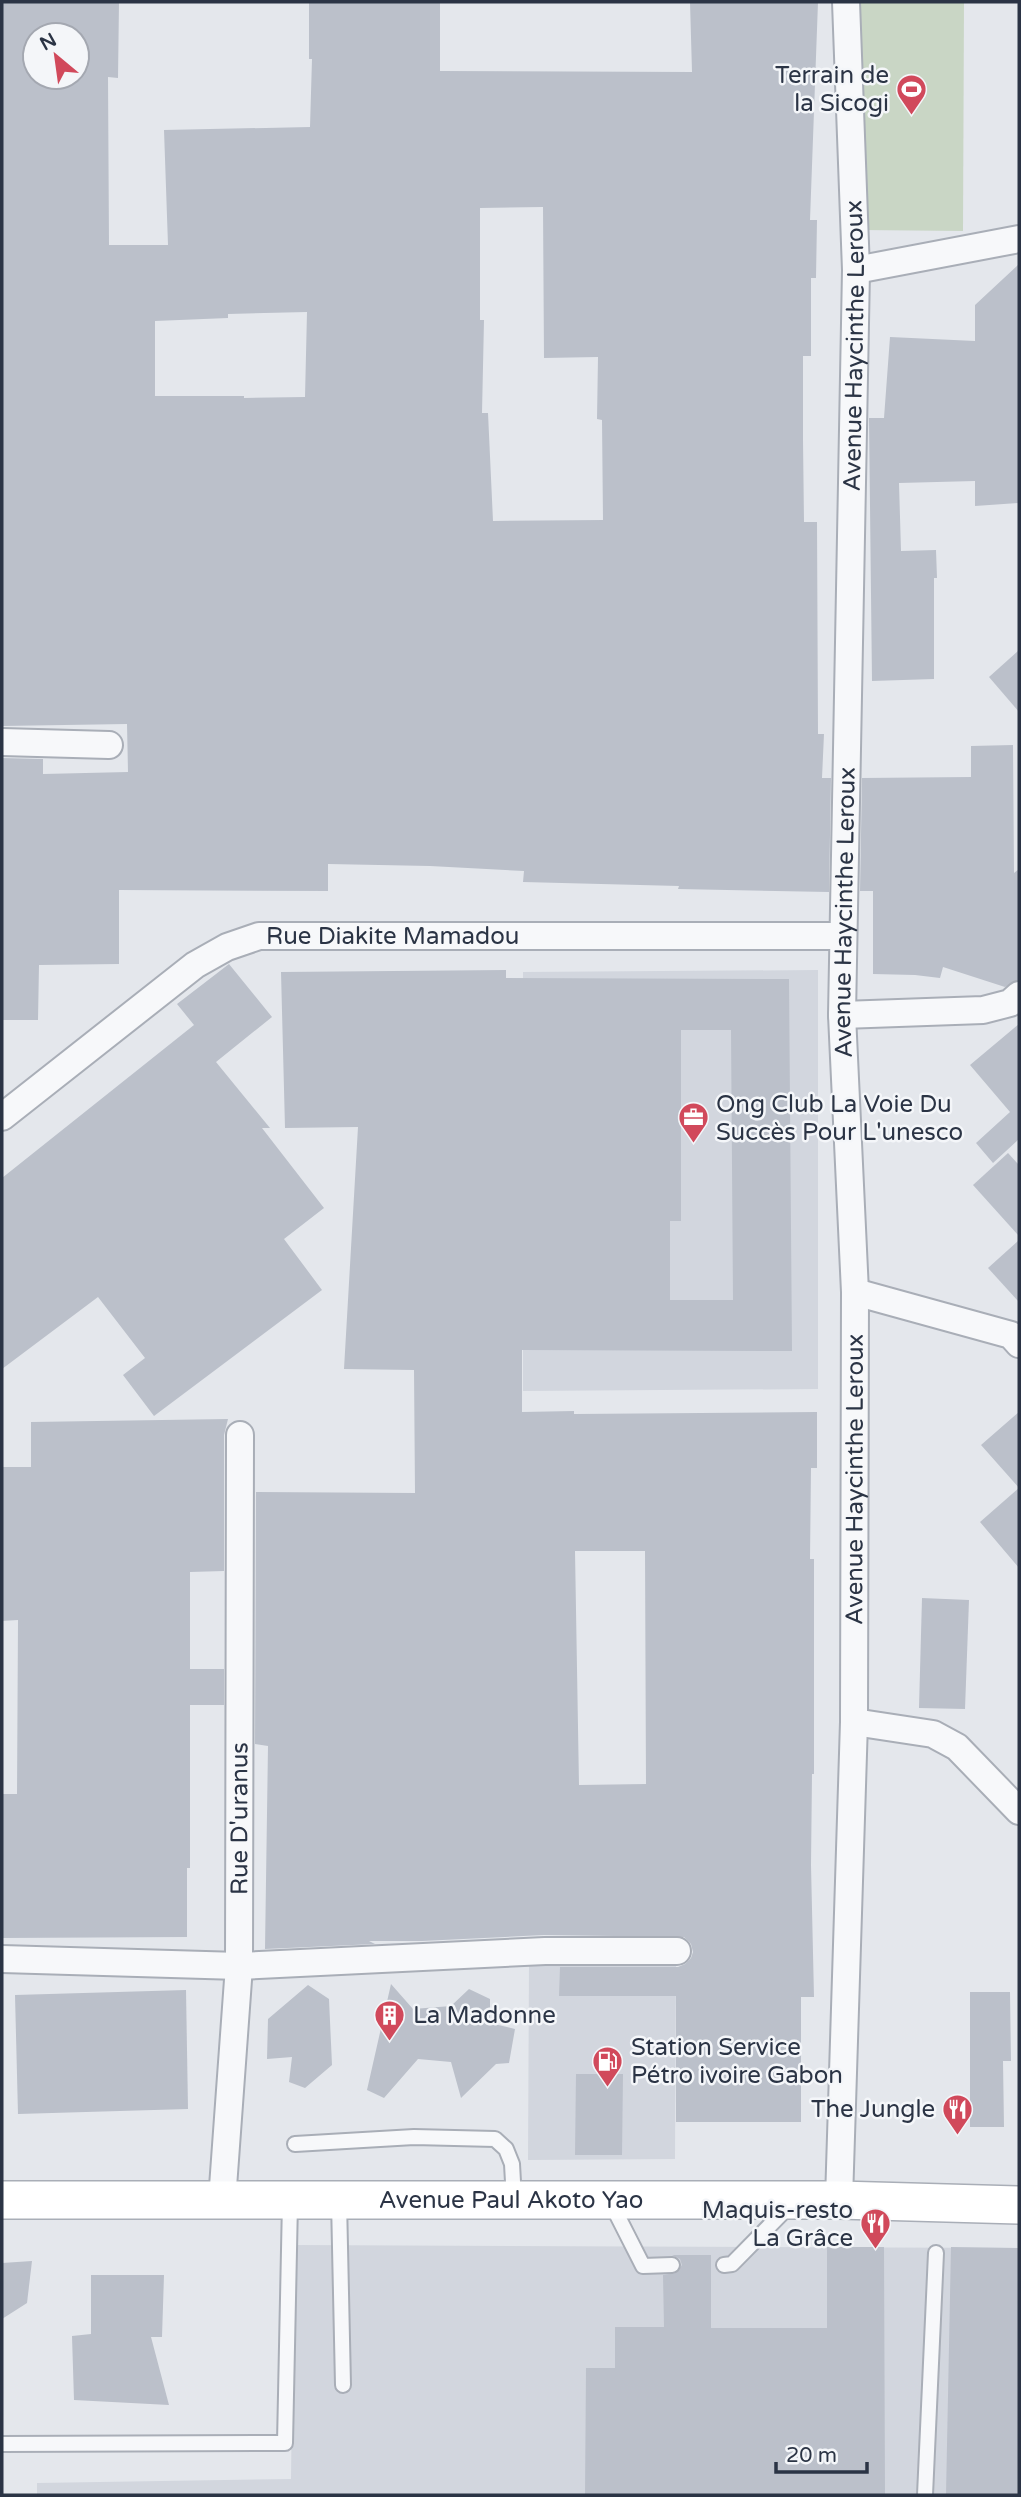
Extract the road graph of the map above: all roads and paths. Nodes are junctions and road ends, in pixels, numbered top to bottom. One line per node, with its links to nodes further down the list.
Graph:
1 (846, 2): 3 (street, Avenue Haycinthe Leroux)
2 (1019, 239): 3 (street)
3 (856, 270): 6 (street, Avenue Haycinthe Leroux)
4 (2, 742): 5 (street)
5 (109, 745)
6 (843, 936): 8 (street, Avenue Haycinthe Leroux); 9 (street, Rue Diakite Mamadou)
7 (1019, 995): 8 (street)
8 (842, 1015): 10 (street, Avenue Haycinthe Leroux)
9 (2, 1117)
10 (855, 1292): 11 (street); 13 (street, Avenue Haycinthe Leroux)
11 (1019, 1344)
12 (240, 1435): 17 (street, Rue D'uranus)
13 (854, 1722): 14 (street); 24 (street, Avenue Haycinthe Leroux)
14 (1019, 1811)
15 (677, 1951): 17 (street)
16 (2, 1959): 17 (street)
17 (239, 1965): 25 (street, Rue D'uranus)
18 (295, 2144): 21 (lane)
19 (2, 2200): 25 (street, Avenue Paul Akoto Yao)
20 (339, 2200): 21 (street, Avenue Paul Akoto Yao); 26 (street, Avenue Paul Akoto Yao); 31 (lane)
21 (513, 2200): 22 (street, Avenue Paul Akoto Yao)
22 (609, 2200): 23 (street, Avenue Paul Akoto Yao); 29 (lane)
23 (795, 2200): 24 (street, Avenue Paul Akoto Yao); 30 (lane)
24 (839, 2200): 27 (street, Avenue Paul Akoto Yao)
25 (222, 2201): 26 (street, Avenue Paul Akoto Yao)
26 (290, 2201): 32 (lane)
27 (1019, 2205)
28 (936, 2253): 33 (lane)
29 (672, 2265)
30 (724, 2265)
31 (343, 2385)
32 (2, 2444)
33 (925, 2495)

